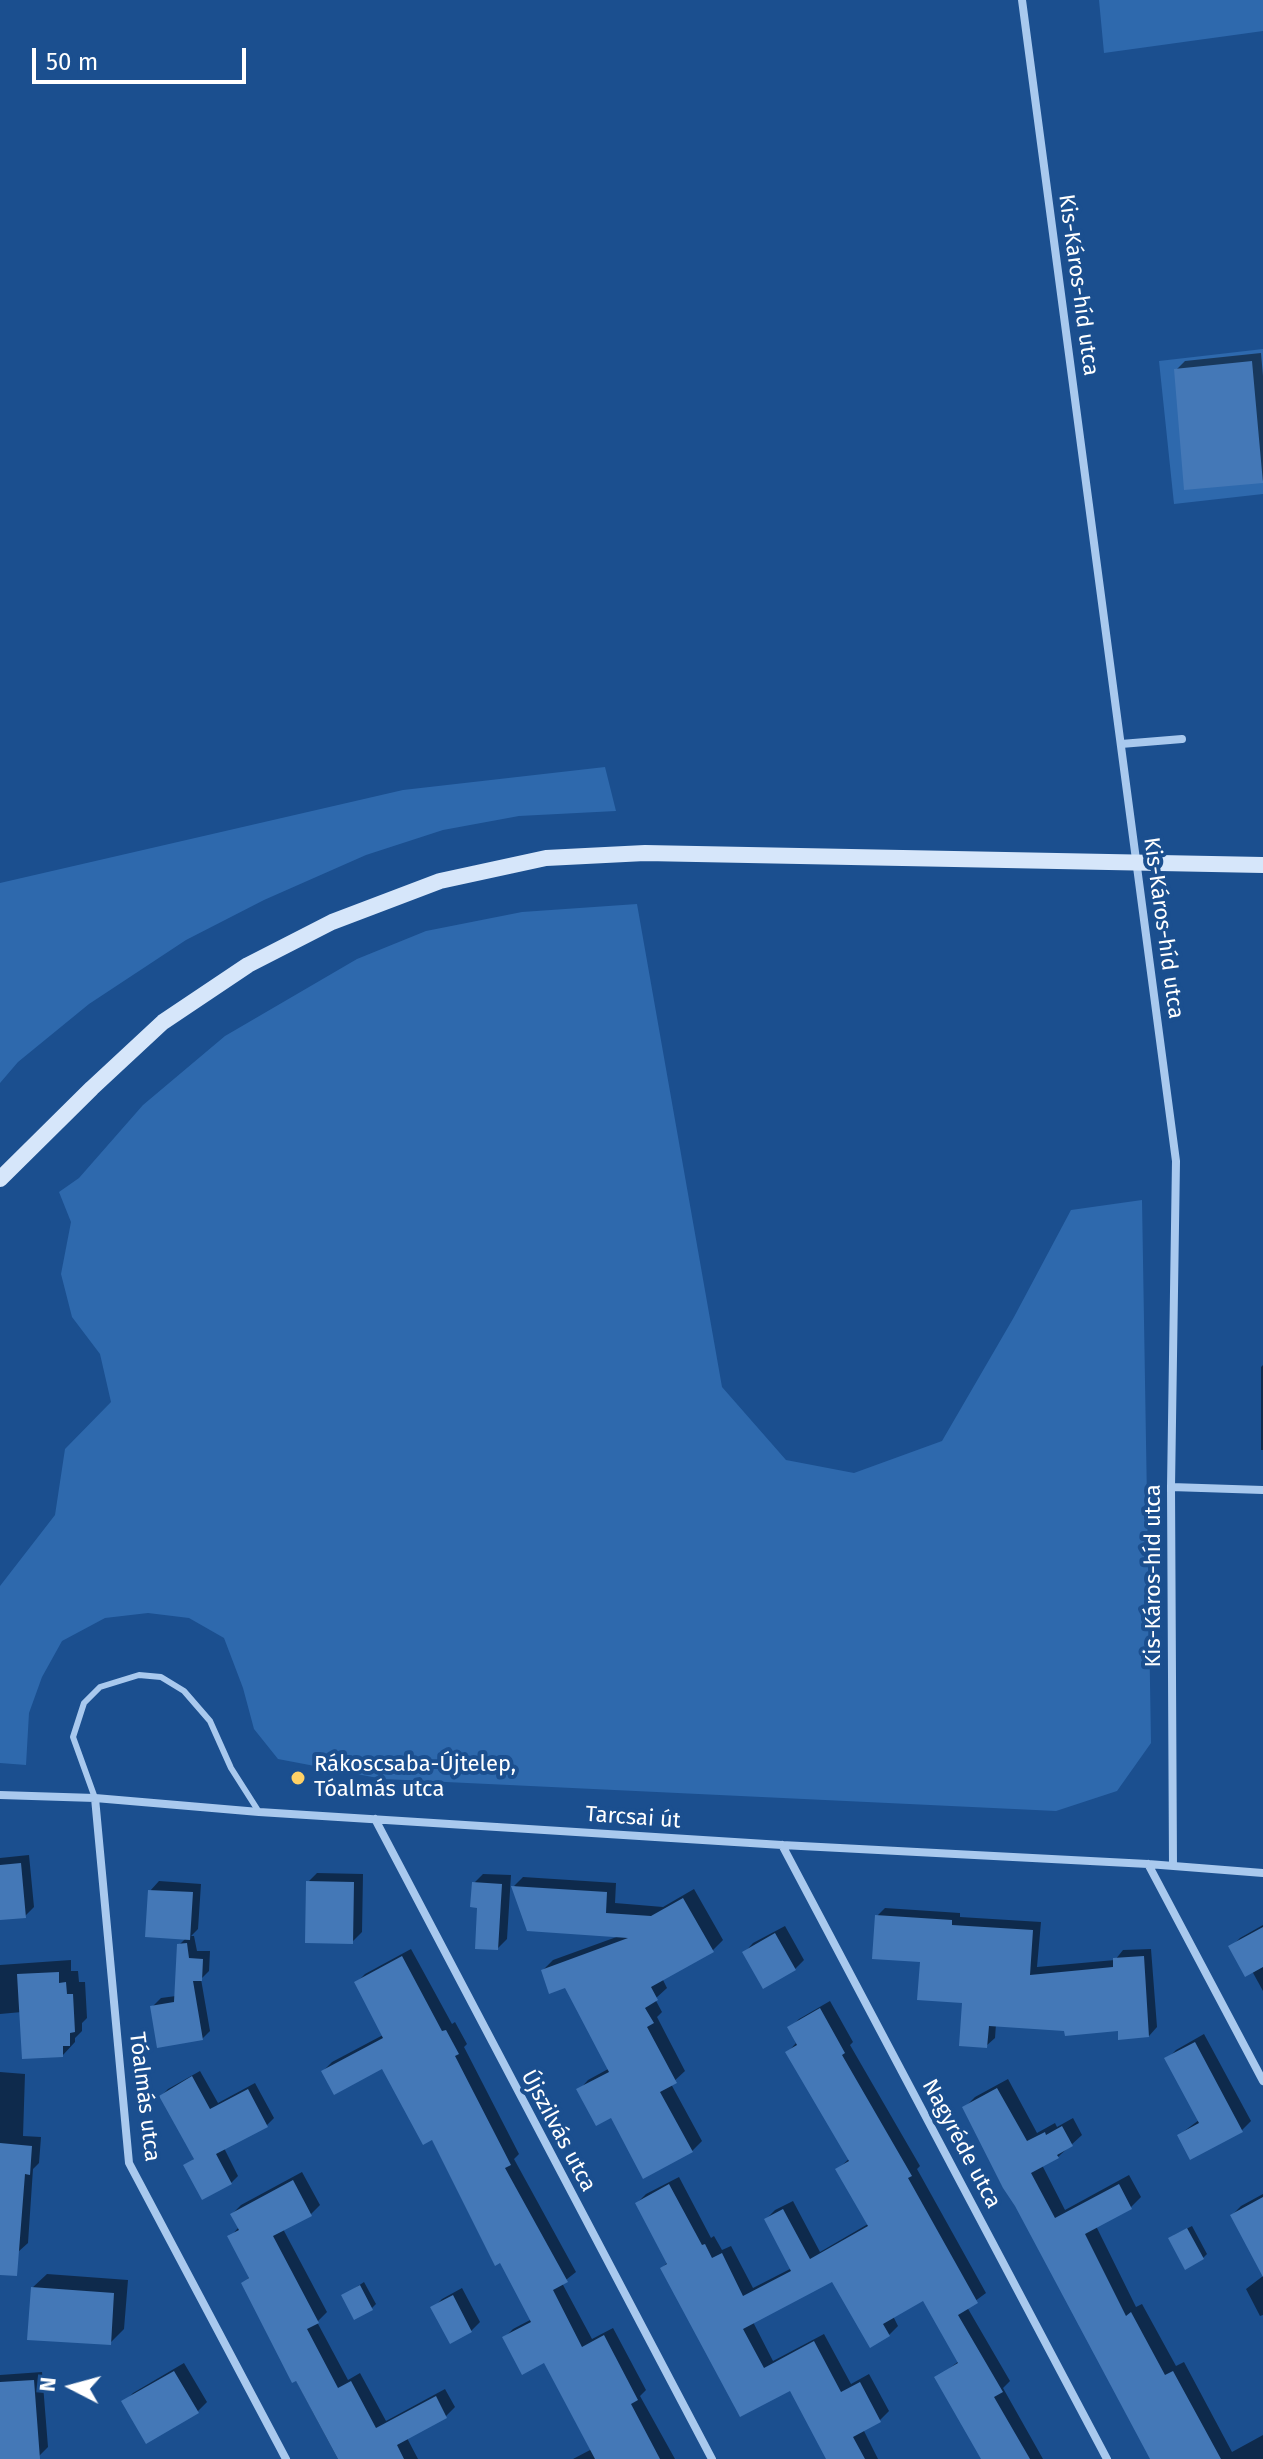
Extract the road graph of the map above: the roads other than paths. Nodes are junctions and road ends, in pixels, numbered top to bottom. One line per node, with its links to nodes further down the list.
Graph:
1 (1022, 0): 3 (street, Kis-Káros-híd utca)
2 (1182, 739): 3 (street)
3 (1121, 744): 4 (street, Kis-Káros-híd utca)
4 (1136, 863): 5 (main road); 6 (main road); 7 (street, Kis-Káros-híd utca)
5 (1263, 865)
6 (0, 1179)
7 (1171, 1487): 8 (street); 15 (street, Kis-Káros-híd utca)
8 (1263, 1490)
9 (0, 1795): 10 (street, Tarcsai út)
10 (95, 1798): 11 (street, Tarcsai út); 11 (lane); 18 (street, Tóalmás utca)
11 (259, 1812): 12 (street, Tarcsai út)
12 (375, 1819): 13 (street, Tarcsai út); 19 (street, Újszilvás utca)
13 (782, 1845): 14 (street, Tarcsai út); 20 (street, Nagyréde utca)
14 (1148, 1864): 15 (street, Tarcsai út); 17 (street)
15 (1173, 1866): 16 (street, Tarcsai út)
16 (1263, 1873)
17 (1263, 2081)
18 (286, 2459)
19 (712, 2459)
20 (1107, 2459)

